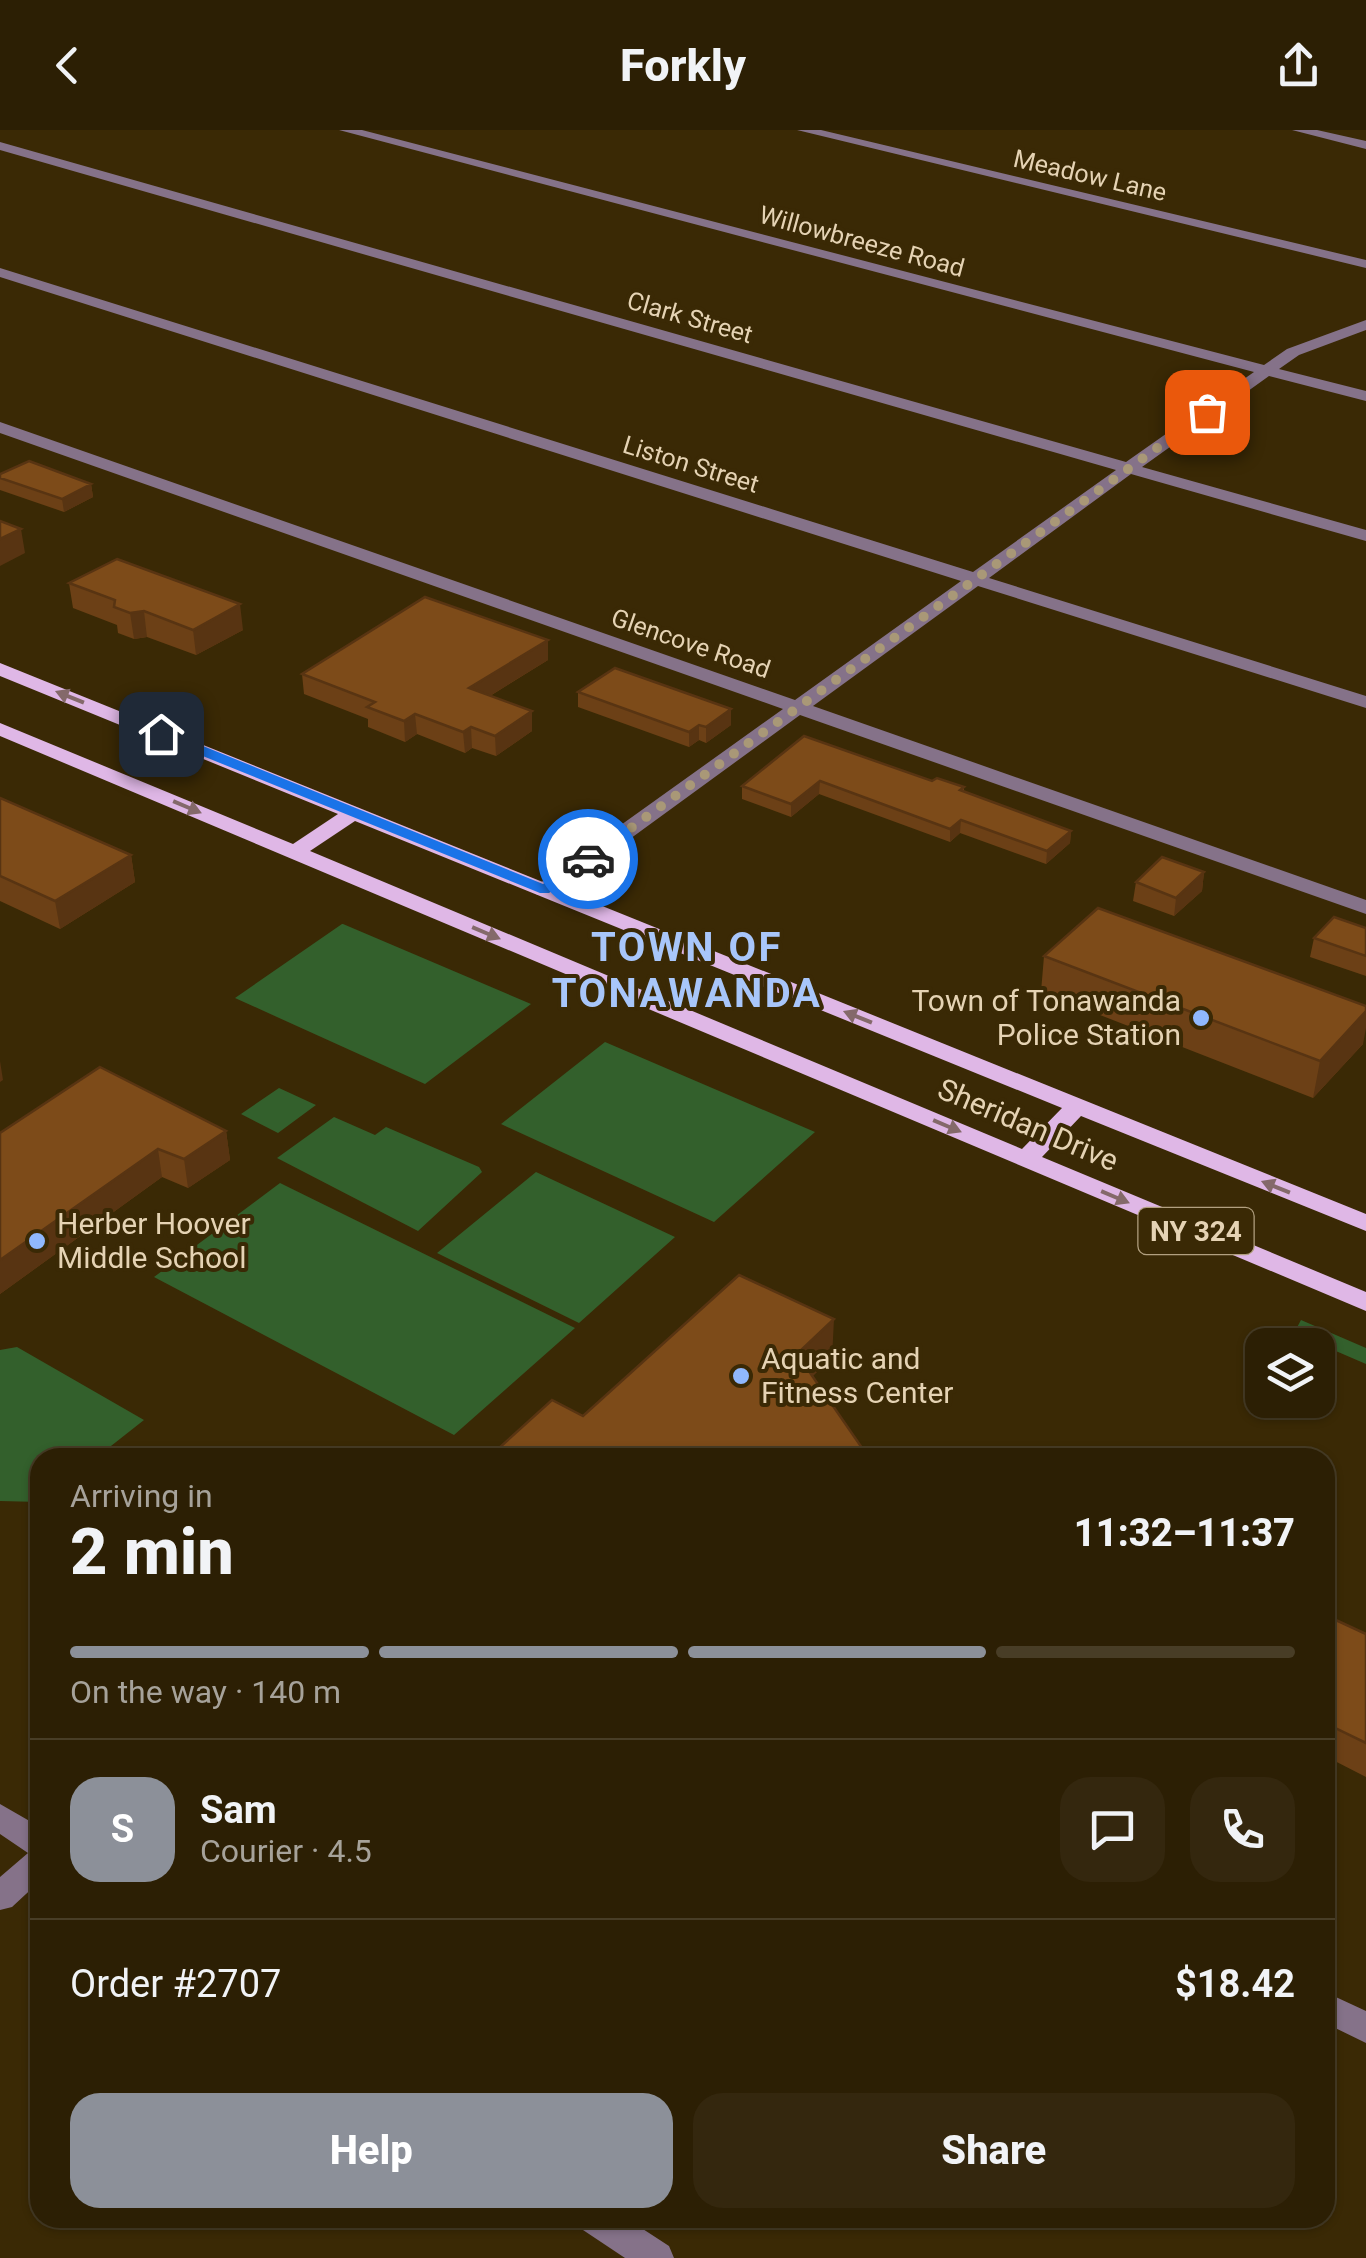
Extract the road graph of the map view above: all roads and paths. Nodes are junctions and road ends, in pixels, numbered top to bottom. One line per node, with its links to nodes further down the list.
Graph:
1 (346, 130): 9 (street, Willowbreeze Road)
2 (804, 130): 6 (street, Meadow Lane)
3 (1299, 130): 4 (street)
4 (1366, 144)
5 (0, 146): 12 (street, Clark Street)
6 (1366, 264)
7 (0, 272): 14 (street, Liston Street)
8 (1366, 325): 9 (street)
9 (1267, 370): 10 (street, Willowbreeze Road); 12 (street)
10 (1366, 396)
11 (0, 427): 17 (street, Glencove Road)
12 (1130, 469): 13 (street, Clark Street); 14 (street)
13 (1366, 536)
14 (976, 580): 16 (street, Liston Street); 17 (street)
15 (0, 668): 19 (main road, Sheridan Drive / NY 324, one-way to 15)
16 (1366, 702)
17 (798, 707): 21 (street); 22 (street, Glencove Road)
18 (0, 729): 20 (main road, Sheridan Drive / NY 324, one-way to 20)
19 (354, 812): 20 (main road); 21 (main road, Sheridan Drive / NY 324)
20 (294, 853): 24 (main road, Sheridan Drive / NY 324, one-way to 24)
21 (544, 890): 23 (main road, Sheridan Drive / NY 324, one-way to 21)
22 (1366, 907)
23 (1078, 1106): 24 (main road); 25 (main road, Sheridan Drive / NY 324, one-way to 23)
24 (1026, 1159): 26 (main road, Sheridan Drive / NY 324, one-way to 26)
25 (1366, 1223)
26 (1366, 1302)
27 (0, 1817): 28 (street)
28 (30, 1837)
29 (30, 1870): 30 (street)
30 (0, 1897)
31 (1335, 2011): 32 (street)
32 (1366, 2028)
33 (611, 2228): 34 (street)
34 (656, 2258)

